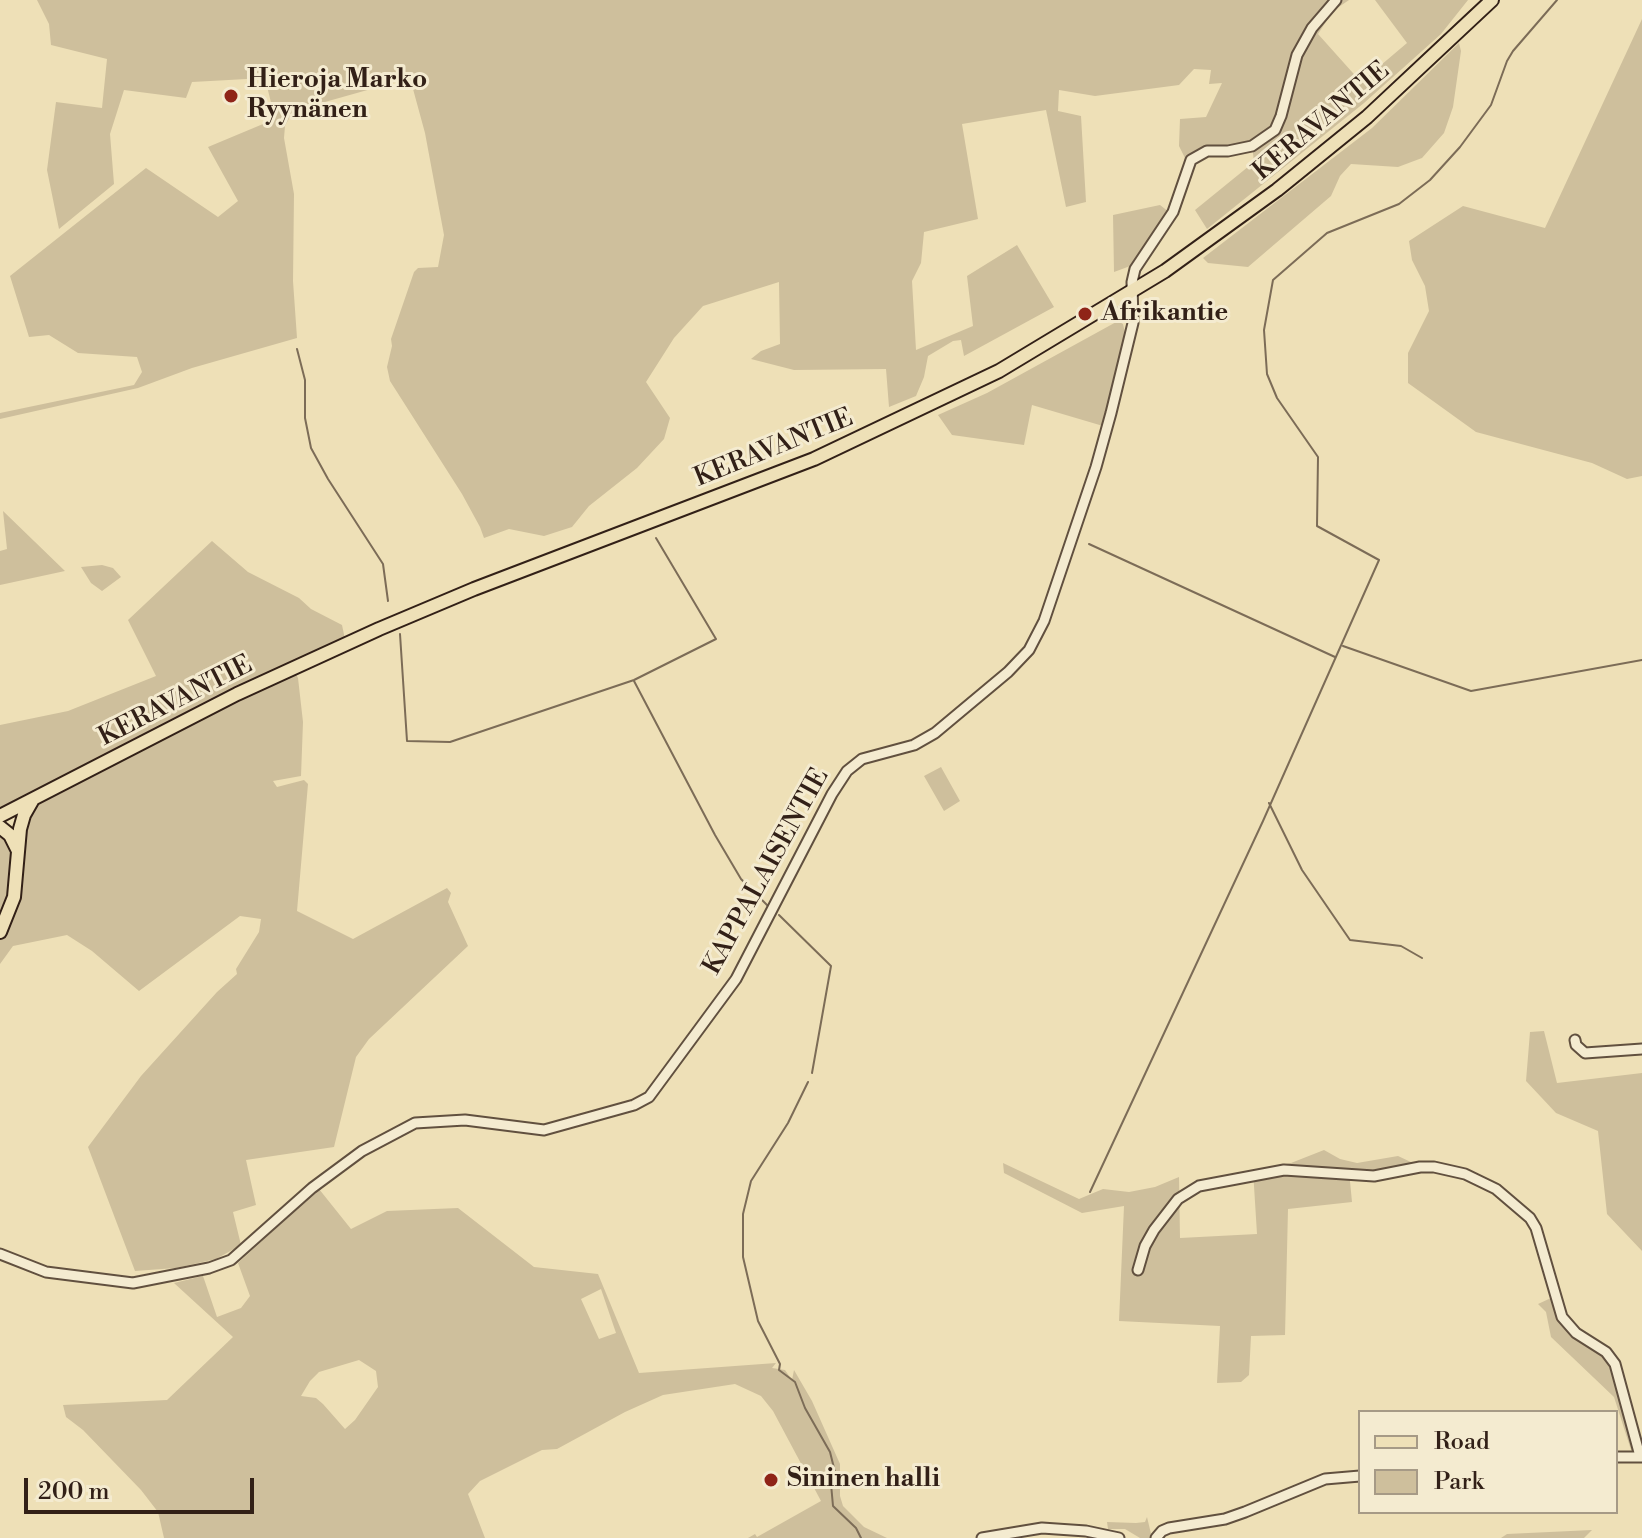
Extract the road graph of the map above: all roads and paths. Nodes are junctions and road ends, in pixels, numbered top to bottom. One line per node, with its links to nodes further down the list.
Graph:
1 (1336, 0): 3 (street)
2 (1492, 0): 3 (main road, KERAVANTIE)
3 (1132, 292): 4 (main road, KERAVANTIE); 11 (street, KAPPALAISENTIE)
4 (32, 801): 5 (main road, KERAVANTIE); 7 (main road)
5 (0, 816)
6 (0, 827): 7 (main road)
7 (18, 852): 8 (main road)
8 (0, 932)
9 (1575, 1040): 10 (street)
10 (1642, 1049)
11 (0, 1254)
12 (1138, 1270): 14 (street)
13 (1618, 1457): 14 (street)
14 (1641, 1457)
15 (1358, 1476): 18 (street)
16 (982, 1538): 17 (street)
17 (1119, 1538)
18 (1156, 1538)

